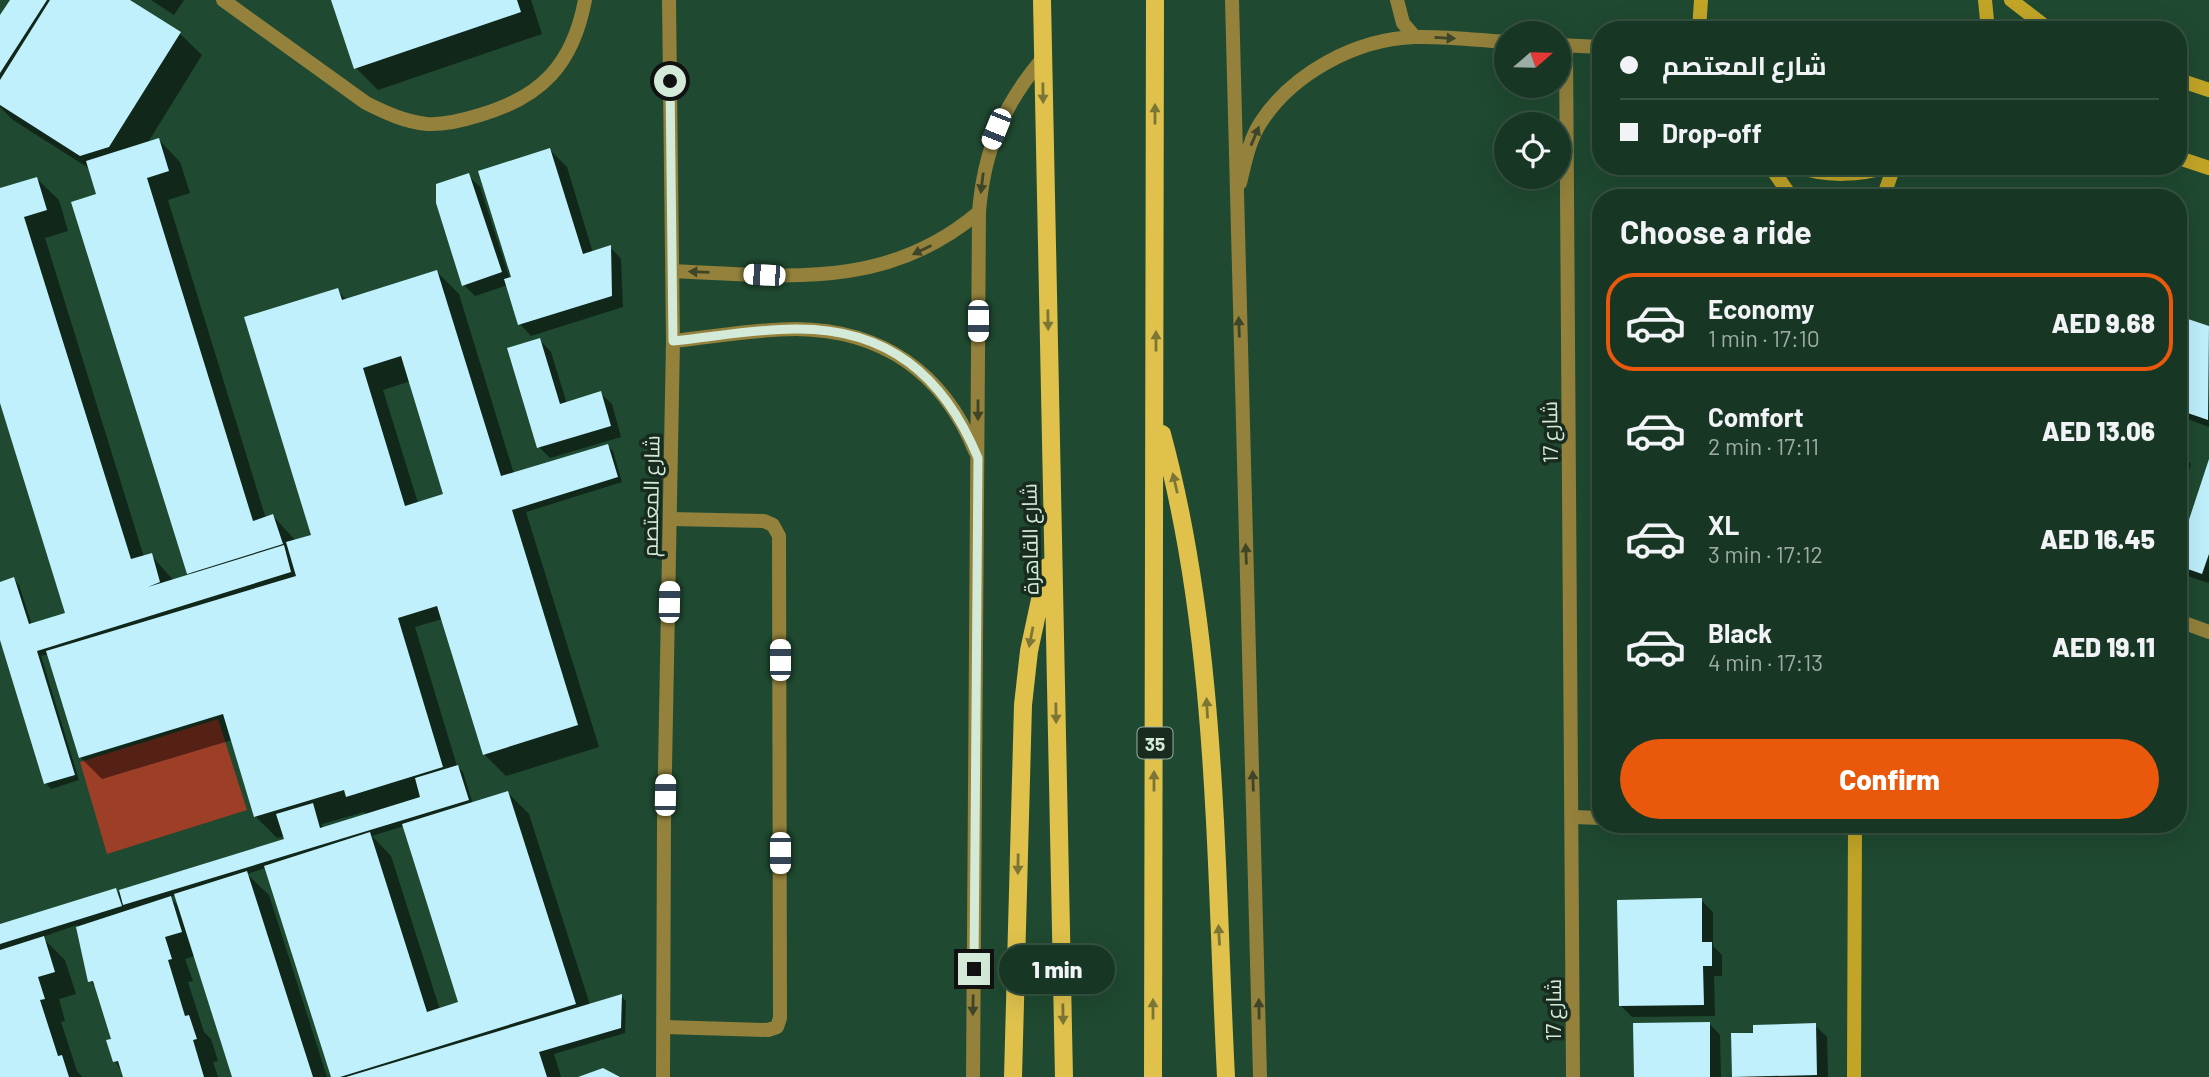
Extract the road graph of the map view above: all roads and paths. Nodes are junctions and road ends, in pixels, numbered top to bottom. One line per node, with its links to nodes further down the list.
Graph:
1 (223, 0): 2 (street)
2 (585, 0)
3 (669, 0): 26 (street, شارع المعتصم)
4 (1042, 0): 18 (main road, شارع القاهرة)
5 (1155, 0): 28 (main road, 35, one-way to 5)
6 (1232, 0): 24 (street)
7 (1397, 0): 14 (street)
8 (1702, 0): 11 (street)
9 (1985, 0): 12 (street)
10 (2011, 0): 13 (street)
11 (1700, 21)
12 (1987, 21)
13 (2038, 21)
14 (1414, 36): 15 (street, one-way to 15); 24 (street, one-way to 14)
15 (1494, 41)
16 (1572, 46): 17 (street)
17 (1592, 47)
18 (1042, 58): 25 (street, one-way to 25); 31 (main road, شارع القاهرة, one-way to 31)
19 (2187, 83): 20 (street)
20 (2209, 90)
21 (1563, 98): 34 (street, شارع 17)
22 (2187, 161): 23 (street)
23 (2209, 168)
24 (1236, 202): 44 (street, one-way to 24)
25 (979, 212): 26 (street, one-way to 26); 29 (street, one-way to 29)
26 (672, 271): 27 (street, شارع المعتصم)
27 (673, 341): 29 (street); 30 (street, شارع المعتصم)
28 (1156, 410): 42 (main road, 35, one-way to 28); 43 (main road, one-way to 28)
29 (978, 458): 39 (street, one-way to 39)
30 (671, 519): 37 (street, شارع المعتصم); 37 (street)
31 (1052, 547): 40 (main road, one-way to 40); 41 (main road, شارع القاهرة, one-way to 41)
32 (2187, 624): 33 (street)
33 (2209, 632)
34 (1574, 817): 35 (street); 45 (street, شارع 17)
35 (1592, 818)
36 (1855, 833): 46 (street)
37 (663, 1027): 38 (street, شارع المعتصم)
38 (663, 1077)
39 (973, 1077)
40 (1013, 1077)
41 (1064, 1077)
42 (1153, 1077)
43 (1226, 1077)
44 (1260, 1077)
45 (1573, 1077)
46 (1854, 1077)

